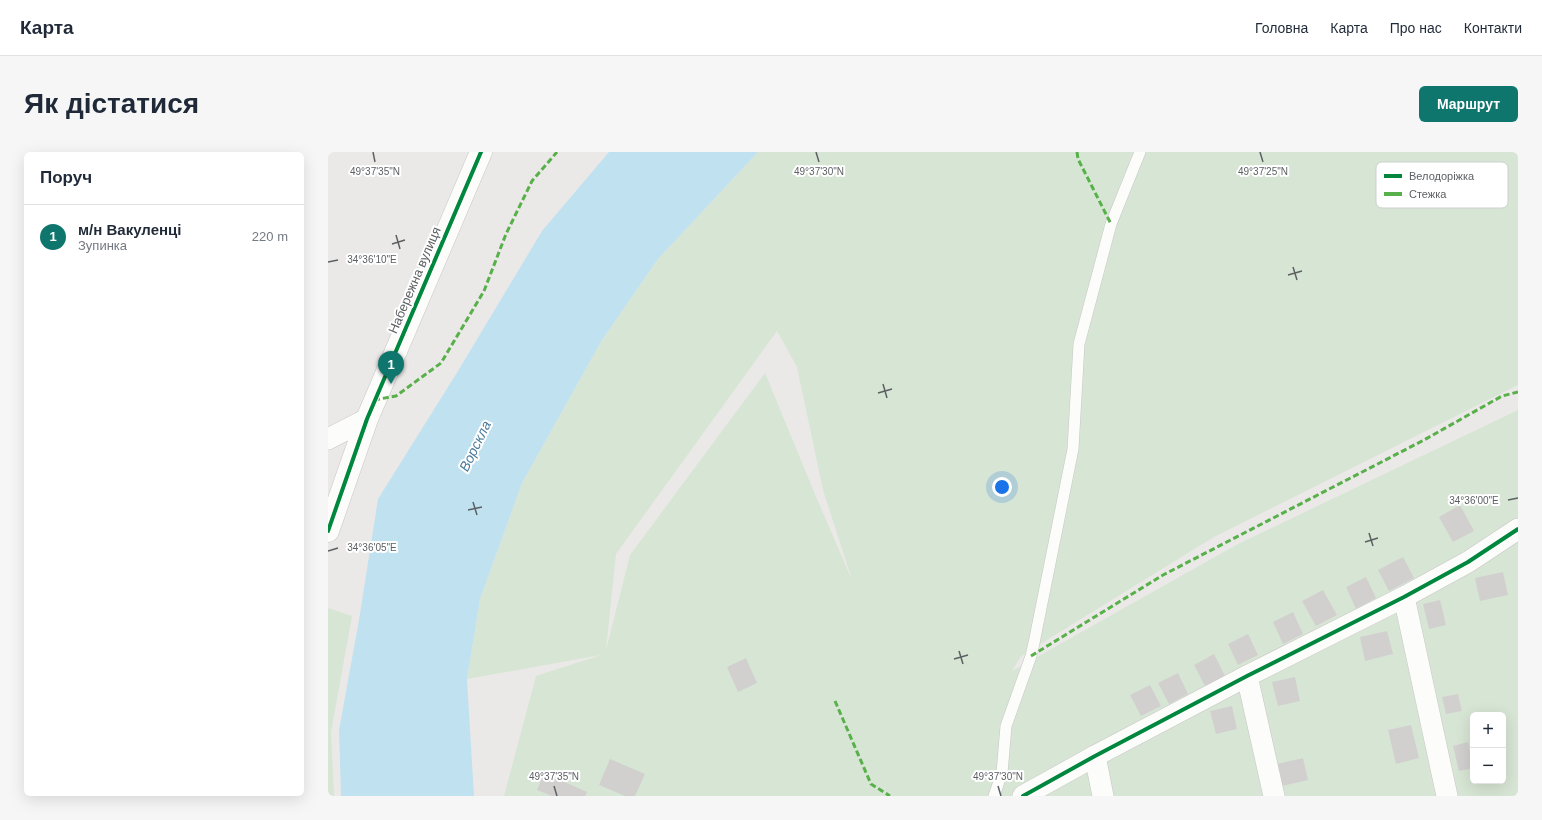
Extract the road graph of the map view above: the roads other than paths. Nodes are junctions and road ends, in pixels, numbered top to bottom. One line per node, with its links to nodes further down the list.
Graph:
1 (481, 152): 3 (street, Набережна вулиця)
2 (1140, 152): 10 (lane)
3 (367, 419): 4 (street); 6 (street, Набережна вулиця)
4 (328, 439)
5 (1518, 529): 7 (street)
6 (328, 530)
7 (1404, 597): 8 (street); 14 (street)
8 (1247, 676): 9 (street); 13 (street)
9 (1094, 756): 11 (street); 12 (street)
10 (994, 796)
11 (1024, 796)
12 (1103, 796)
13 (1274, 796)
14 (1446, 796)

